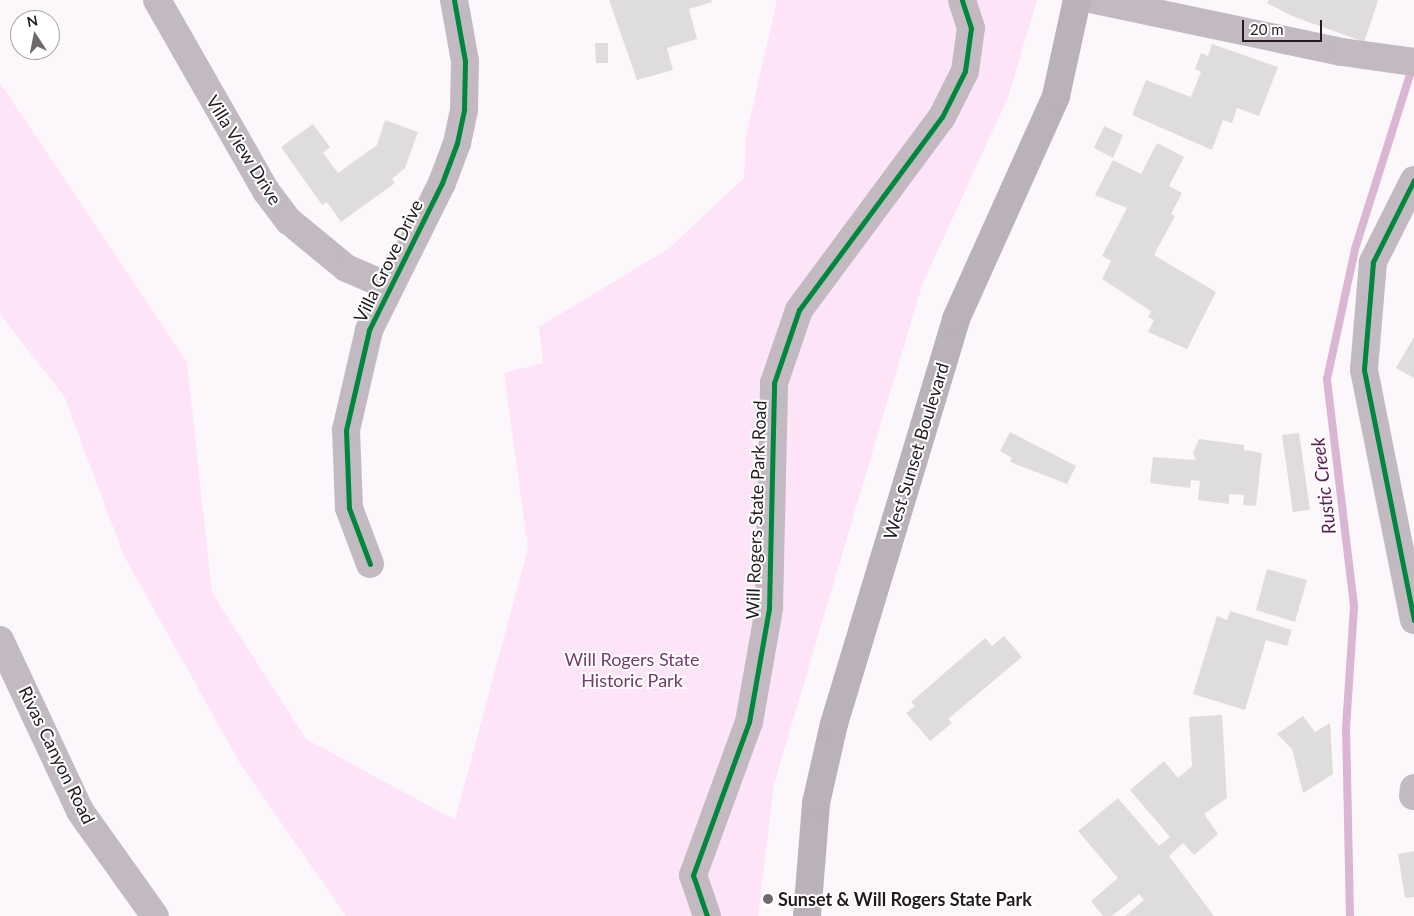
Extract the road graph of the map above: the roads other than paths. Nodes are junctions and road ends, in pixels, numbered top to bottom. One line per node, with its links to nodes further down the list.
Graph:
1 (157, 0): 8 (street, Villa View Drive)
2 (454, 0): 8 (street, Villa Grove Drive)
3 (962, 0): 13 (street, Will Rogers State Park Road)
4 (1077, 0): 14 (main road, West Sunset Boulevard)
5 (1095, 0): 6 (street)
6 (1405, 61)
7 (1414, 180): 10 (street)
8 (388, 286): 9 (street, Villa Grove Drive)
9 (370, 564)
10 (1414, 620)
11 (0, 640): 12 (street, Rivas Canyon Road)
12 (155, 916)
13 (707, 916)
14 (807, 916)

